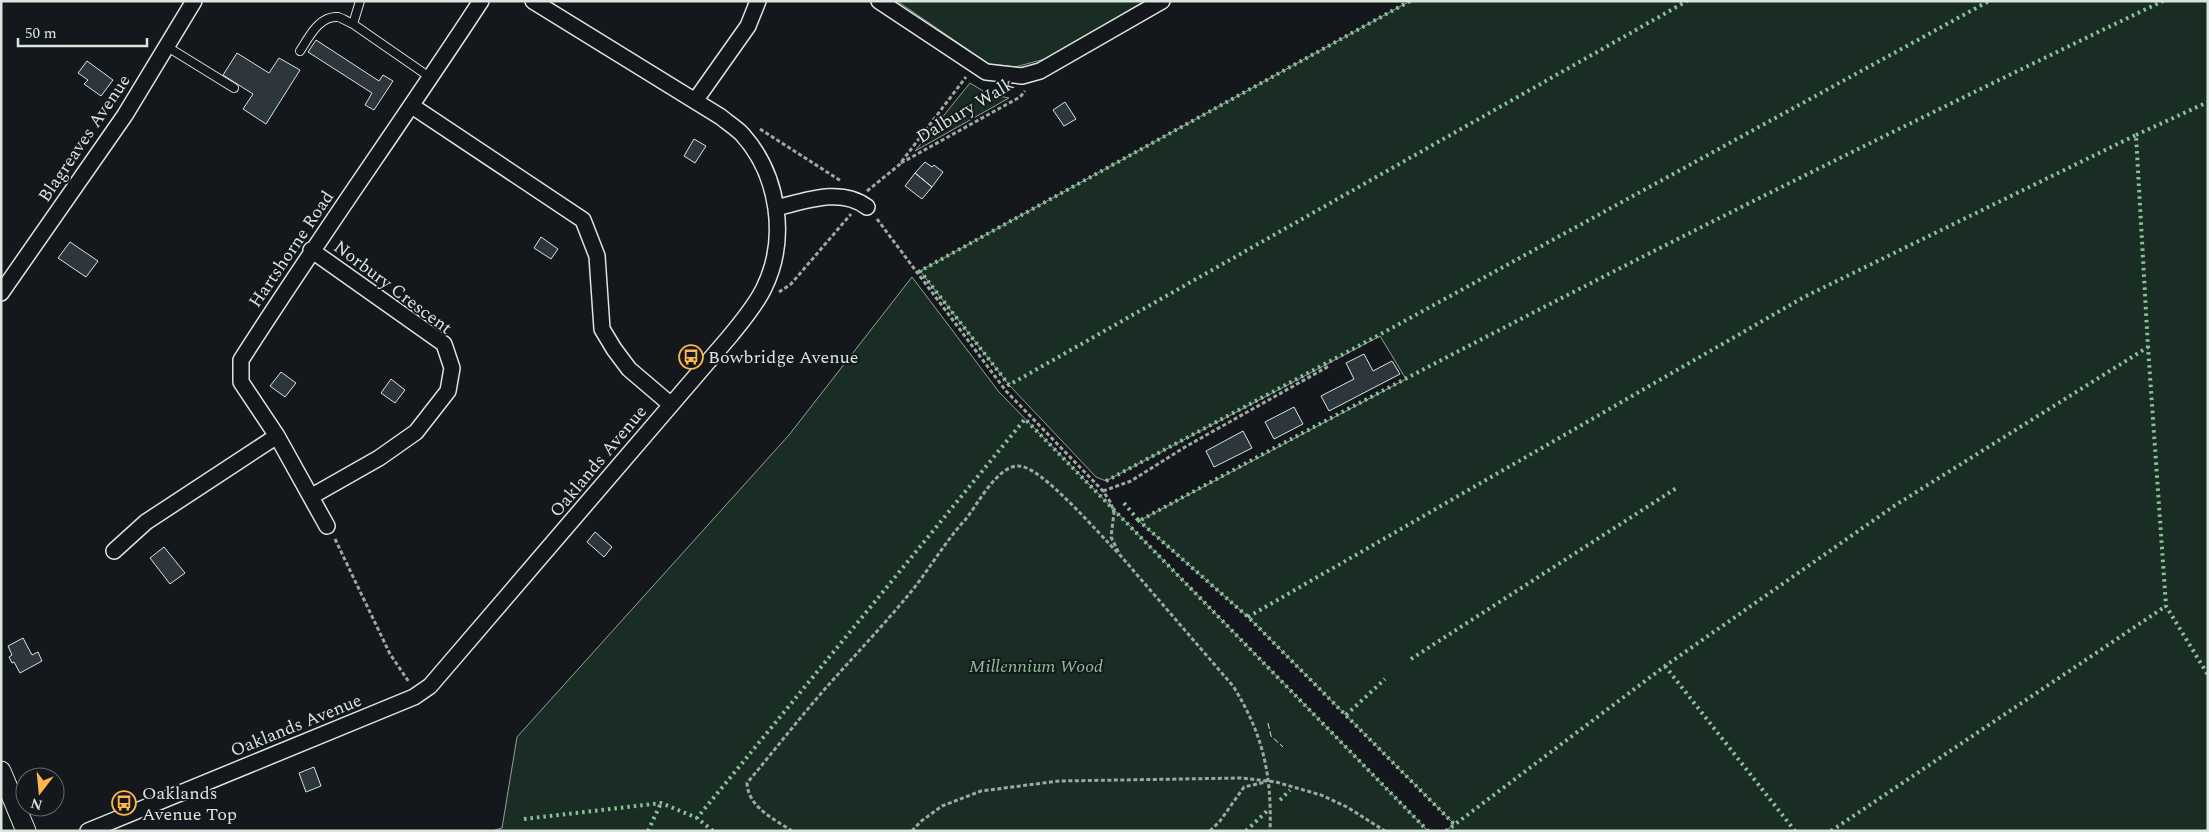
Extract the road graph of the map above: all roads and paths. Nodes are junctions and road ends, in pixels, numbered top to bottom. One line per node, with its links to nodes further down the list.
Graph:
1 (194, 1): 9 (street, Blagreaves Avenue)
2 (360, 1): 8 (lane)
3 (481, 1): 13 (street, Hartshorne Road)
4 (533, 1): 15 (street, Oaklands Avenue)
5 (758, 1): 15 (street)
6 (880, 1): 11 (street)
7 (1162, 1): 12 (street)
8 (353, 24): 10 (lane); 13 (lane)
9 (166, 46): 14 (lane); 23 (street, Blagreaves Avenue)
10 (300, 51)
11 (972, 64): 12 (street); 18 (path)
12 (1040, 71): 18 (path, Dalbury Walk)
13 (430, 78): 16 (street, Hartshorne Road)
14 (234, 88)
15 (696, 101): 21 (street, Oaklands Avenue)
16 (412, 106): 22 (street, Hartshorne Road); 26 (street)
17 (754, 126): 19 (path)
18 (898, 165): 20 (path)
19 (846, 184)
20 (863, 204): 21 (street); 24 (path); 28 (path)
21 (776, 208): 24 (street, Oaklands Avenue)
22 (311, 250): 27 (street, Hartshorne Road); 29 (street, Norbury Crescent)
23 (1, 292)
24 (753, 308): 26 (street, Oaklands Avenue)
25 (1329, 366): 28 (path)
26 (670, 404): 33 (street, Oaklands Avenue)
27 (277, 436): 29 (street, Hartshorne Road); 31 (street)
28 (1103, 491): 32 (path)
29 (312, 496): 30 (street, Hartshorne Road)
30 (327, 526): 33 (path)
31 (114, 551)
32 (1120, 555): 35 (path); 38 (path)
33 (417, 695): 37 (street, Oaklands Avenue)
34 (1, 771): 36 (street)
35 (1269, 781): 39 (path); 40 (path); 41 (path); 42 (path)
36 (26, 831)
37 (88, 831)
38 (792, 831)
39 (912, 831)
40 (1210, 831)
41 (1270, 831)
42 (1384, 831)

